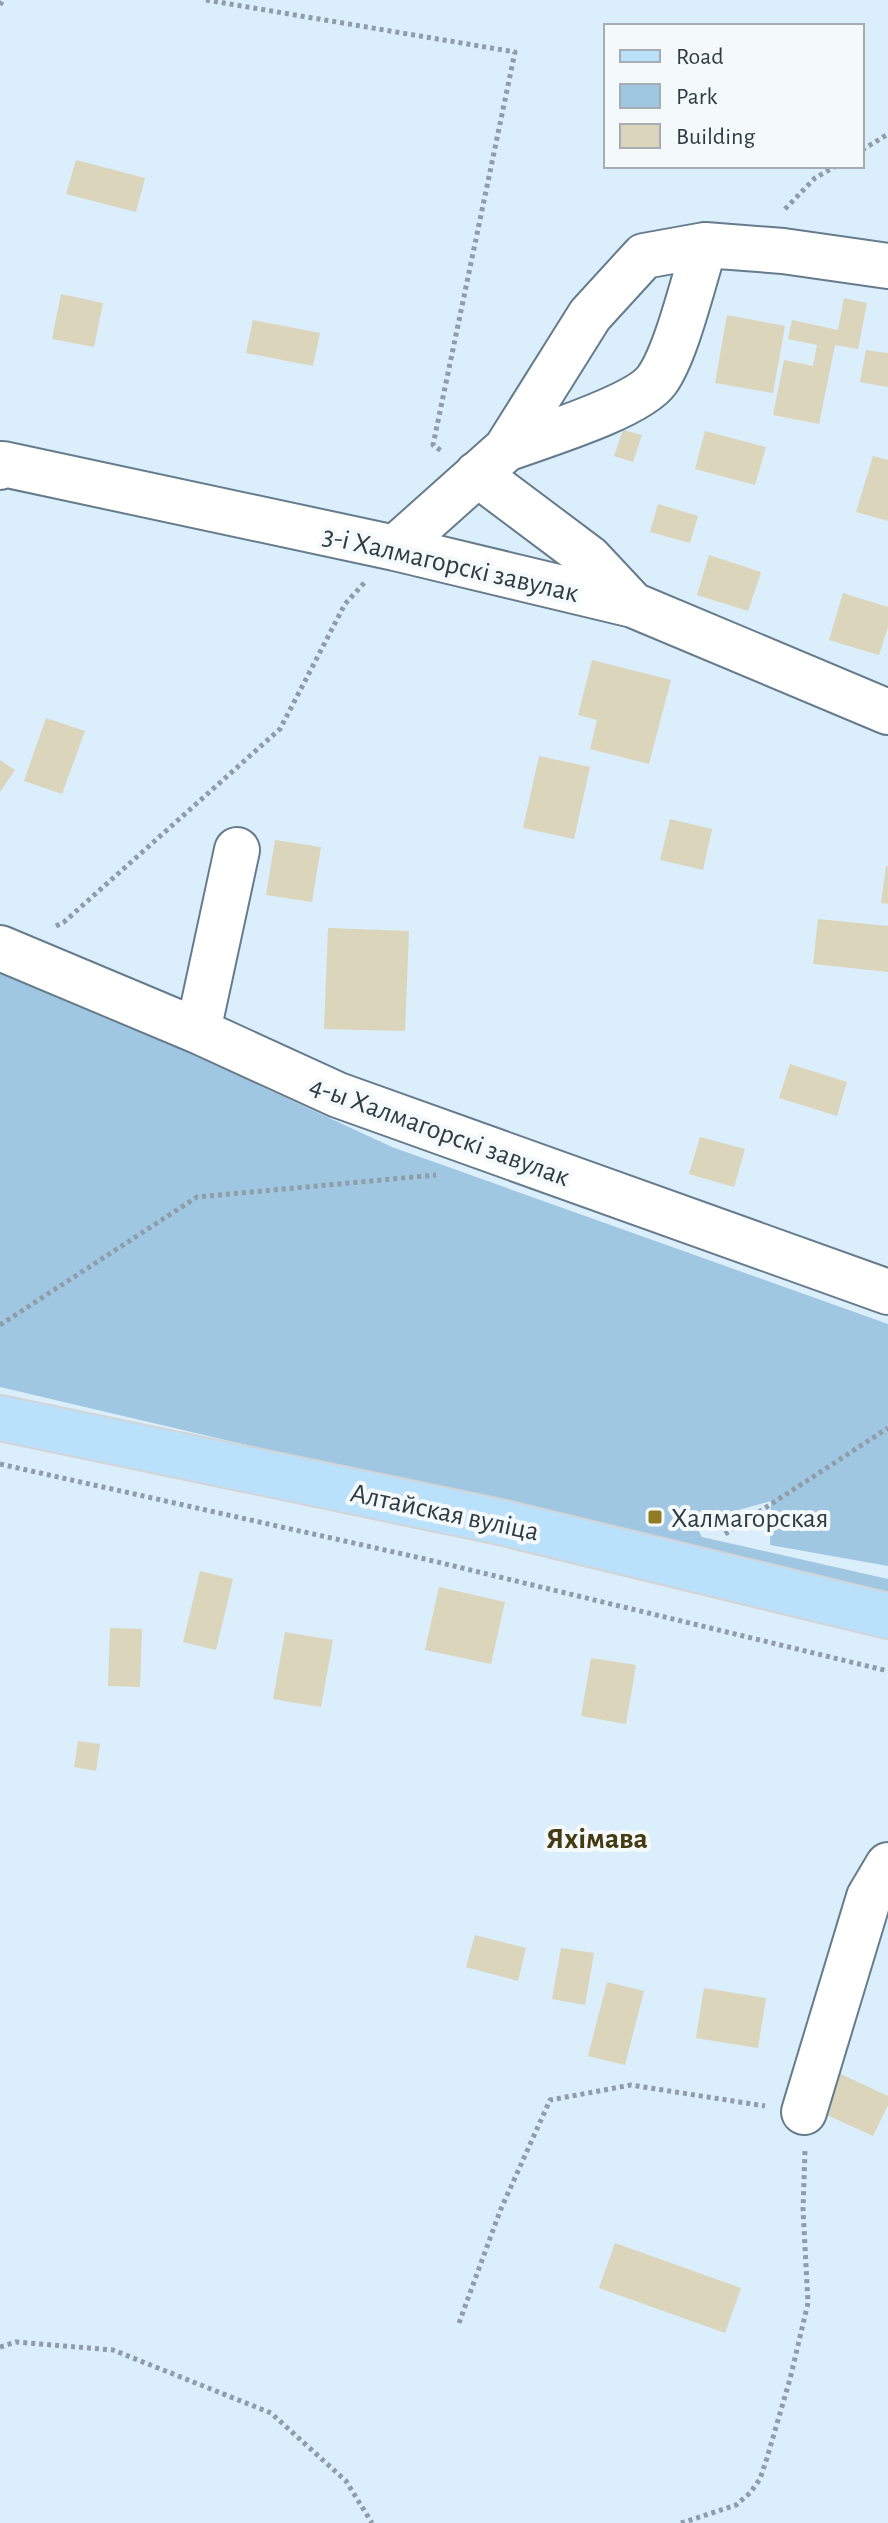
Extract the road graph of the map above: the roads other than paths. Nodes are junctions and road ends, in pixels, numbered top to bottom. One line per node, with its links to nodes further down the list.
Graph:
1 (725, 247): 2 (street); 3 (street); 3 (street)
2 (888, 266)
3 (492, 462): 5 (street); 6 (street)
4 (0, 467): 5 (street, 3-і Халмагорскі завулак)
5 (395, 548): 6 (street, 3-і Халмагорскі завулак)
6 (633, 605): 7 (street, 3-і Халмагорскі завулак)
7 (888, 712)
8 (237, 850): 10 (street)
9 (3, 949): 10 (street, 4-ы Халмагорскі завулак)
10 (198, 1031): 11 (street, 4-ы Халмагорскі завулак)
11 (888, 1292)
12 (0, 1418): 13 (main road, Алтайская вуліца)
13 (888, 1616)
14 (888, 1865): 15 (street)
15 (804, 2112)

